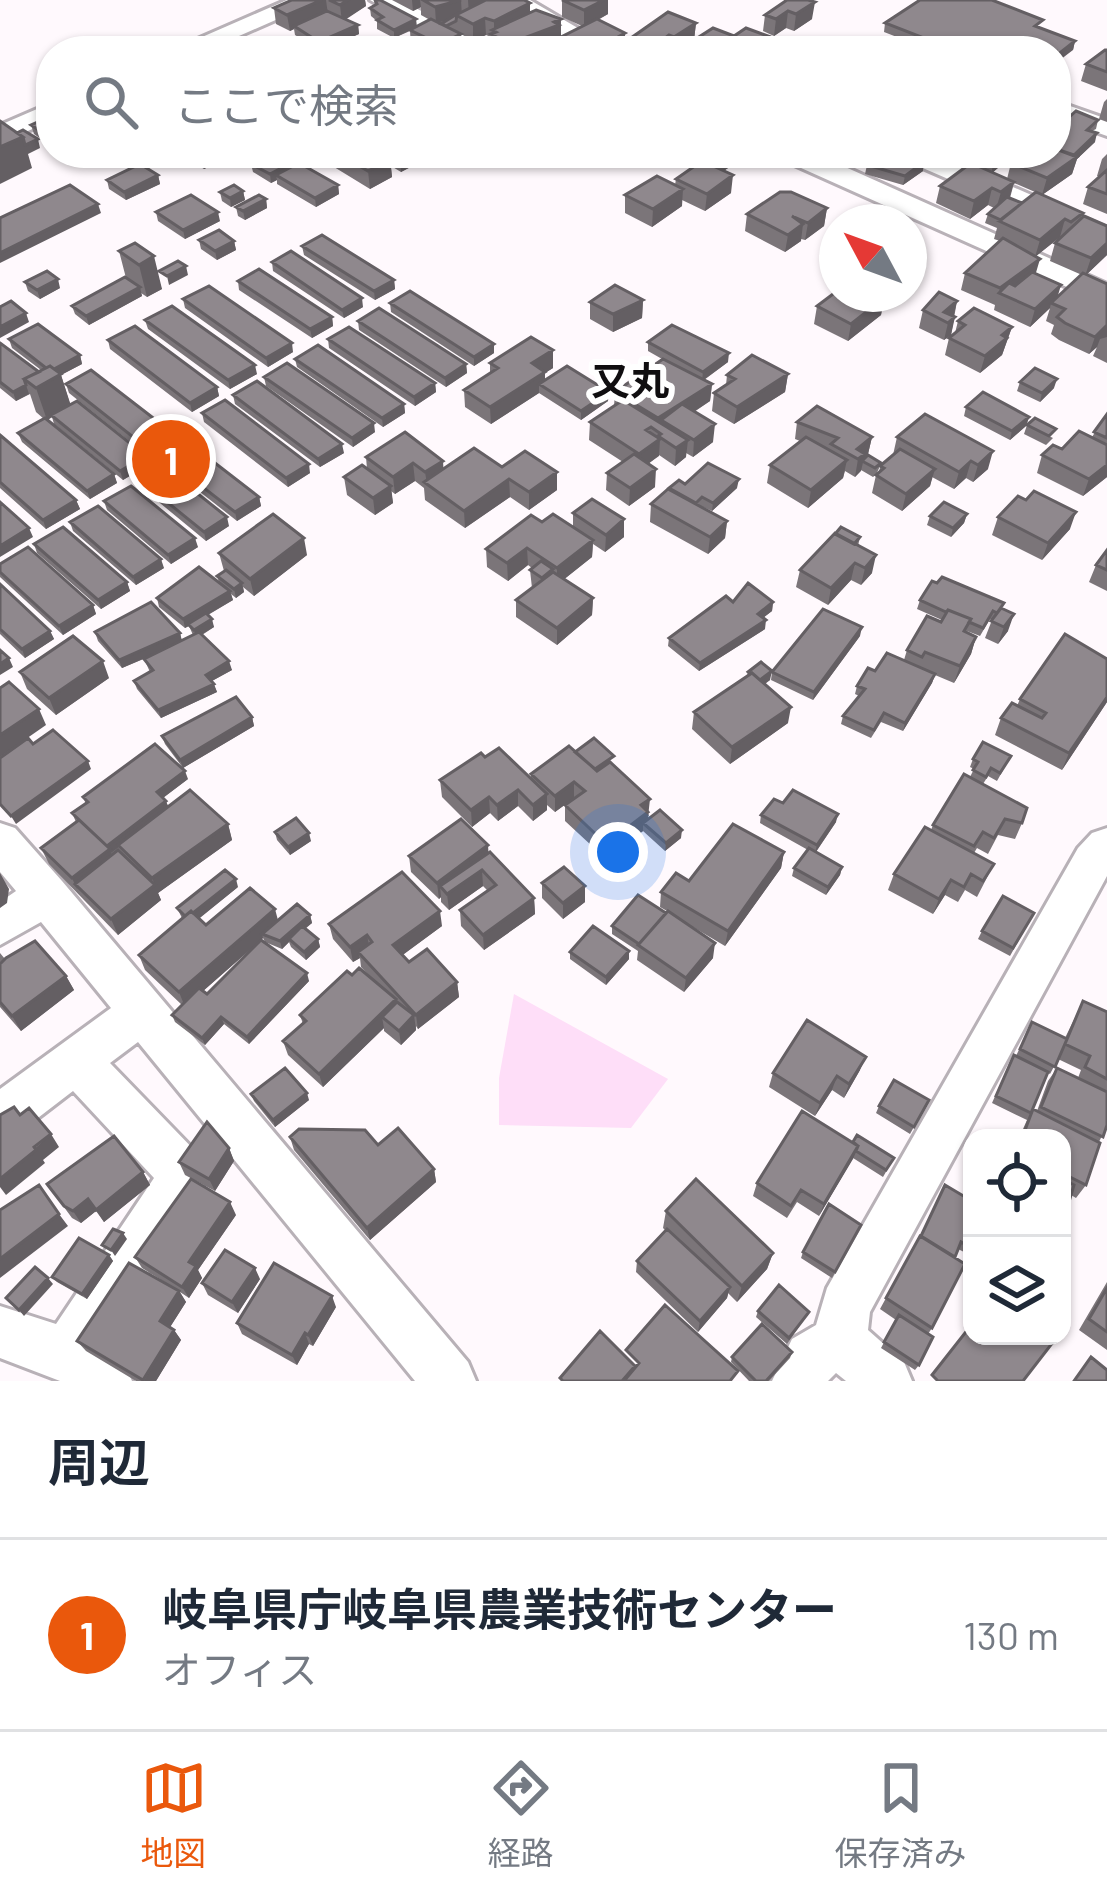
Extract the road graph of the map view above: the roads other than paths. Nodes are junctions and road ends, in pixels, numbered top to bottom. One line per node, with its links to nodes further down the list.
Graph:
1 (220, 0): 5 (street)
2 (309, 0): 5 (street)
3 (382, 0): 8 (street)
4 (512, 0): 6 (street)
5 (260, 21): 7 (street)
6 (575, 34)
7 (215, 36)
8 (453, 36)
9 (1071, 115): 11 (street)
10 (36, 119): 12 (street)
11 (1107, 128)
12 (0, 135)
13 (823, 168): 16 (street)
14 (946, 168): 15 (street)
15 (1107, 239)
16 (1107, 296)
17 (0, 841): 19 (street)
18 (1107, 846): 25 (street)
19 (47, 894): 20 (street); 21 (street)
20 (0, 926)
21 (143, 1011): 22 (street); 27 (street)
22 (76, 1061): 23 (street); 26 (street)
23 (0, 1118)
24 (0, 1332): 26 (street)
25 (840, 1340): 28 (street); 29 (street)
26 (86, 1368)
27 (449, 1381)
28 (799, 1381)
29 (885, 1381)

